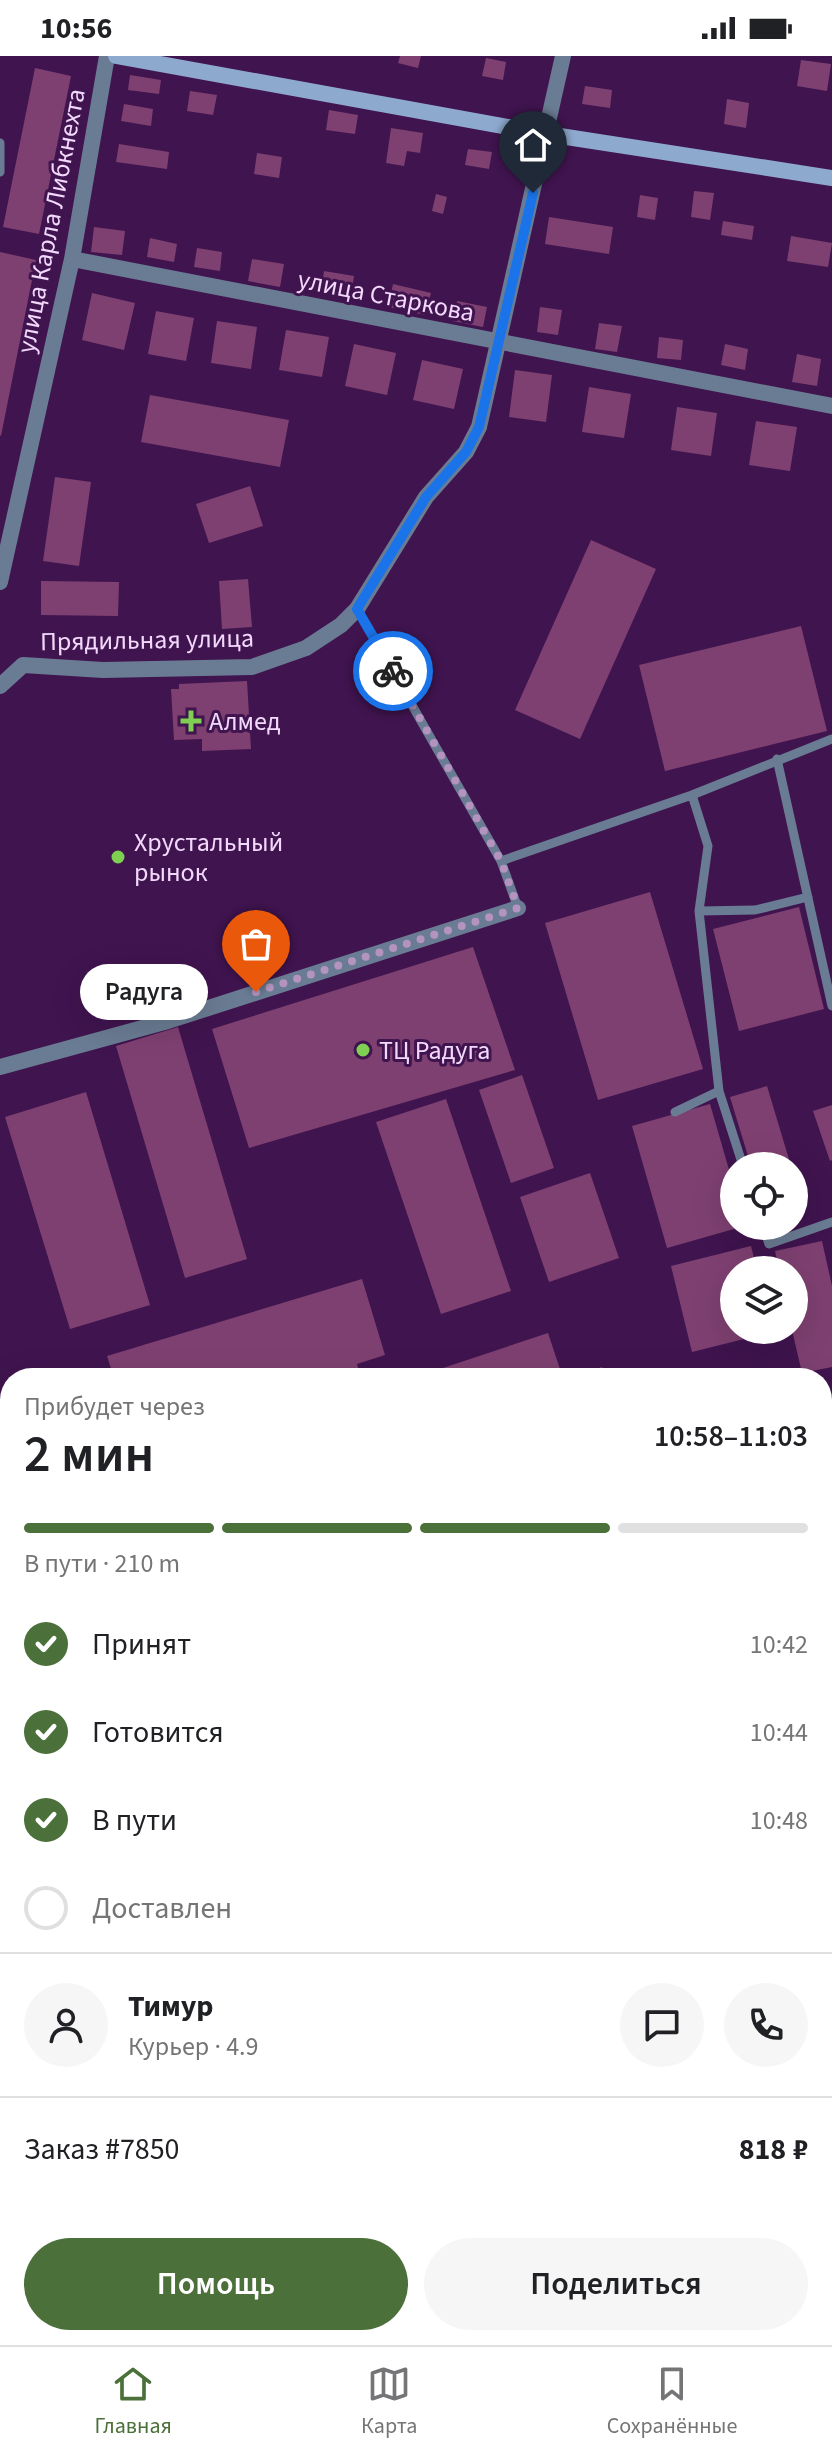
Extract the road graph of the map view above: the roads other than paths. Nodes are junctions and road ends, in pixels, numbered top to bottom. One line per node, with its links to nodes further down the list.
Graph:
1 (107, 56): 8 (street, улица Карла Либкнехта)
2 (116, 56): 4 (main road)
3 (563, 56): 4 (street, Прядильная улица)
4 (547, 134): 7 (main road); 9 (street, Прядильная улица)
5 (0, 143): 6 (lane)
6 (0, 172)
7 (832, 178)
8 (72, 259): 9 (street, улица Старкова); 11 (street, улица Карла Либкнехта)
9 (499, 342): 10 (street, улица Старкова); 12 (street, Прядильная улица)
10 (832, 406)
11 (0, 582)
12 (357, 609): 13 (street, Прядильная улица); 17 (lane)
13 (0, 686)
14 (832, 739): 15 (lane)
15 (777, 759): 16 (lane); 18 (lane)
16 (692, 795): 17 (lane); 20 (lane)
17 (501, 861): 19 (lane)
18 (808, 897): 20 (lane); 21 (lane)
19 (518, 908): 22 (street)
20 (699, 911): 23 (lane)
21 (832, 1006)
22 (0, 1067)
23 (719, 1091): 24 (lane); 25 (lane)
24 (675, 1112)
25 (739, 1152)
26 (832, 1222): 27 (lane)
27 (808, 1230)

